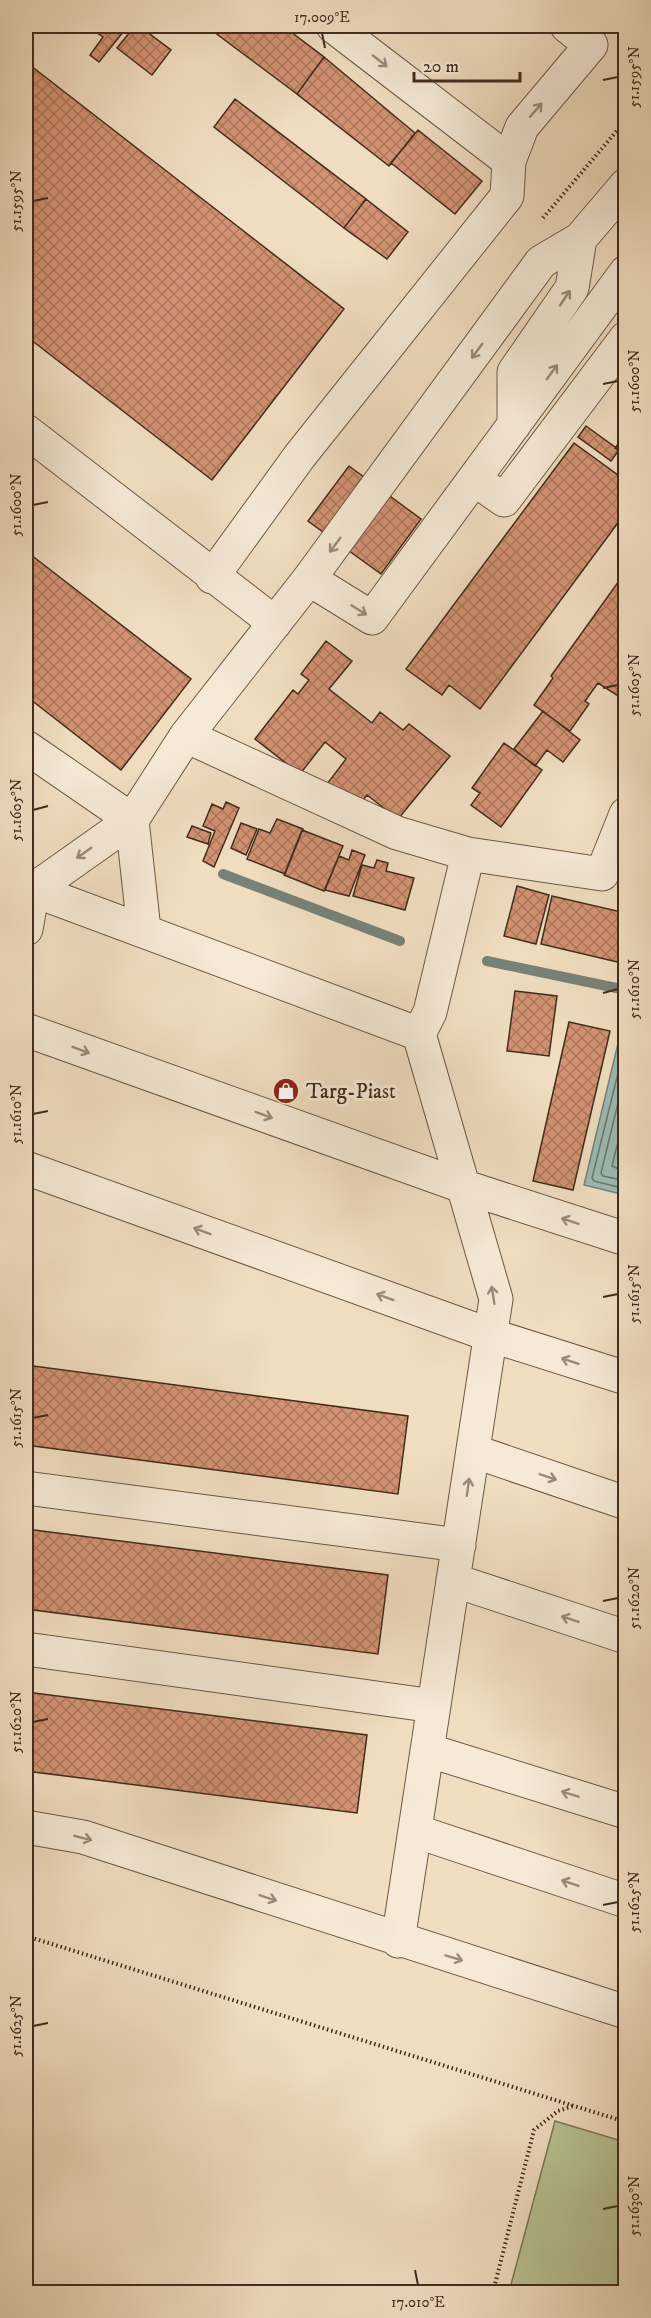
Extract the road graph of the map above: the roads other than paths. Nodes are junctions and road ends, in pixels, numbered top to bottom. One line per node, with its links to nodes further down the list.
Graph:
1 (333, 26): 3 (lane, one-way to 3)
2 (567, 26): 3 (lane, one-way to 2)
3 (509, 161): 11 (lane)
4 (626, 185): 5 (lane)
5 (580, 239): 8 (lane, one-way to 5); 12 (lane, one-way to 12)
6 (626, 272): 8 (lane, one-way to 6)
7 (626, 338): 10 (lane)
8 (514, 424): 10 (lane)
9 (26, 431): 11 (lane)
10 (474, 479): 12 (lane, one-way to 10)
11 (212, 577): 13 (lane)
12 (309, 579): 13 (lane)
13 (275, 623): 14 (lane)
14 (186, 736): 17 (lane); 18 (lane)
15 (26, 747): 17 (lane)
16 (626, 814): 18 (lane)
17 (132, 820): 19 (lane, one-way to 19); 21 (lane)
18 (468, 854): 23 (lane)
19 (33, 890): 20 (lane); 21 (lane)
20 (26, 929)
21 (144, 930): 23 (lane)
22 (26, 1030): 25 (lane, one-way to 25)
23 (419, 1034): 25 (lane)
24 (26, 1168): 27 (lane, one-way to 24)
25 (462, 1186): 26 (lane, one-way to 25); 27 (lane, one-way to 25)
26 (626, 1239)
27 (490, 1335): 28 (lane, one-way to 27); 29 (lane)
28 (626, 1378)
29 (473, 1451): 31 (lane, one-way to 31); 32 (lane, one-way to 29)
30 (26, 1488): 32 (lane)
31 (626, 1503)
32 (459, 1545): 33 (lane)
33 (453, 1580): 34 (lane, one-way to 33); 36 (lane)
34 (626, 1637)
35 (26, 1650): 36 (lane)
36 (434, 1706): 37 (lane)
37 (427, 1750): 38 (lane, one-way to 37); 40 (lane)
38 (626, 1812)
39 (26, 1827): 42 (lane, one-way to 42)
40 (415, 1831): 41 (lane, one-way to 40); 42 (lane)
41 (626, 1901)
42 (398, 1941): 43 (lane, one-way to 43)
43 (626, 2012)

